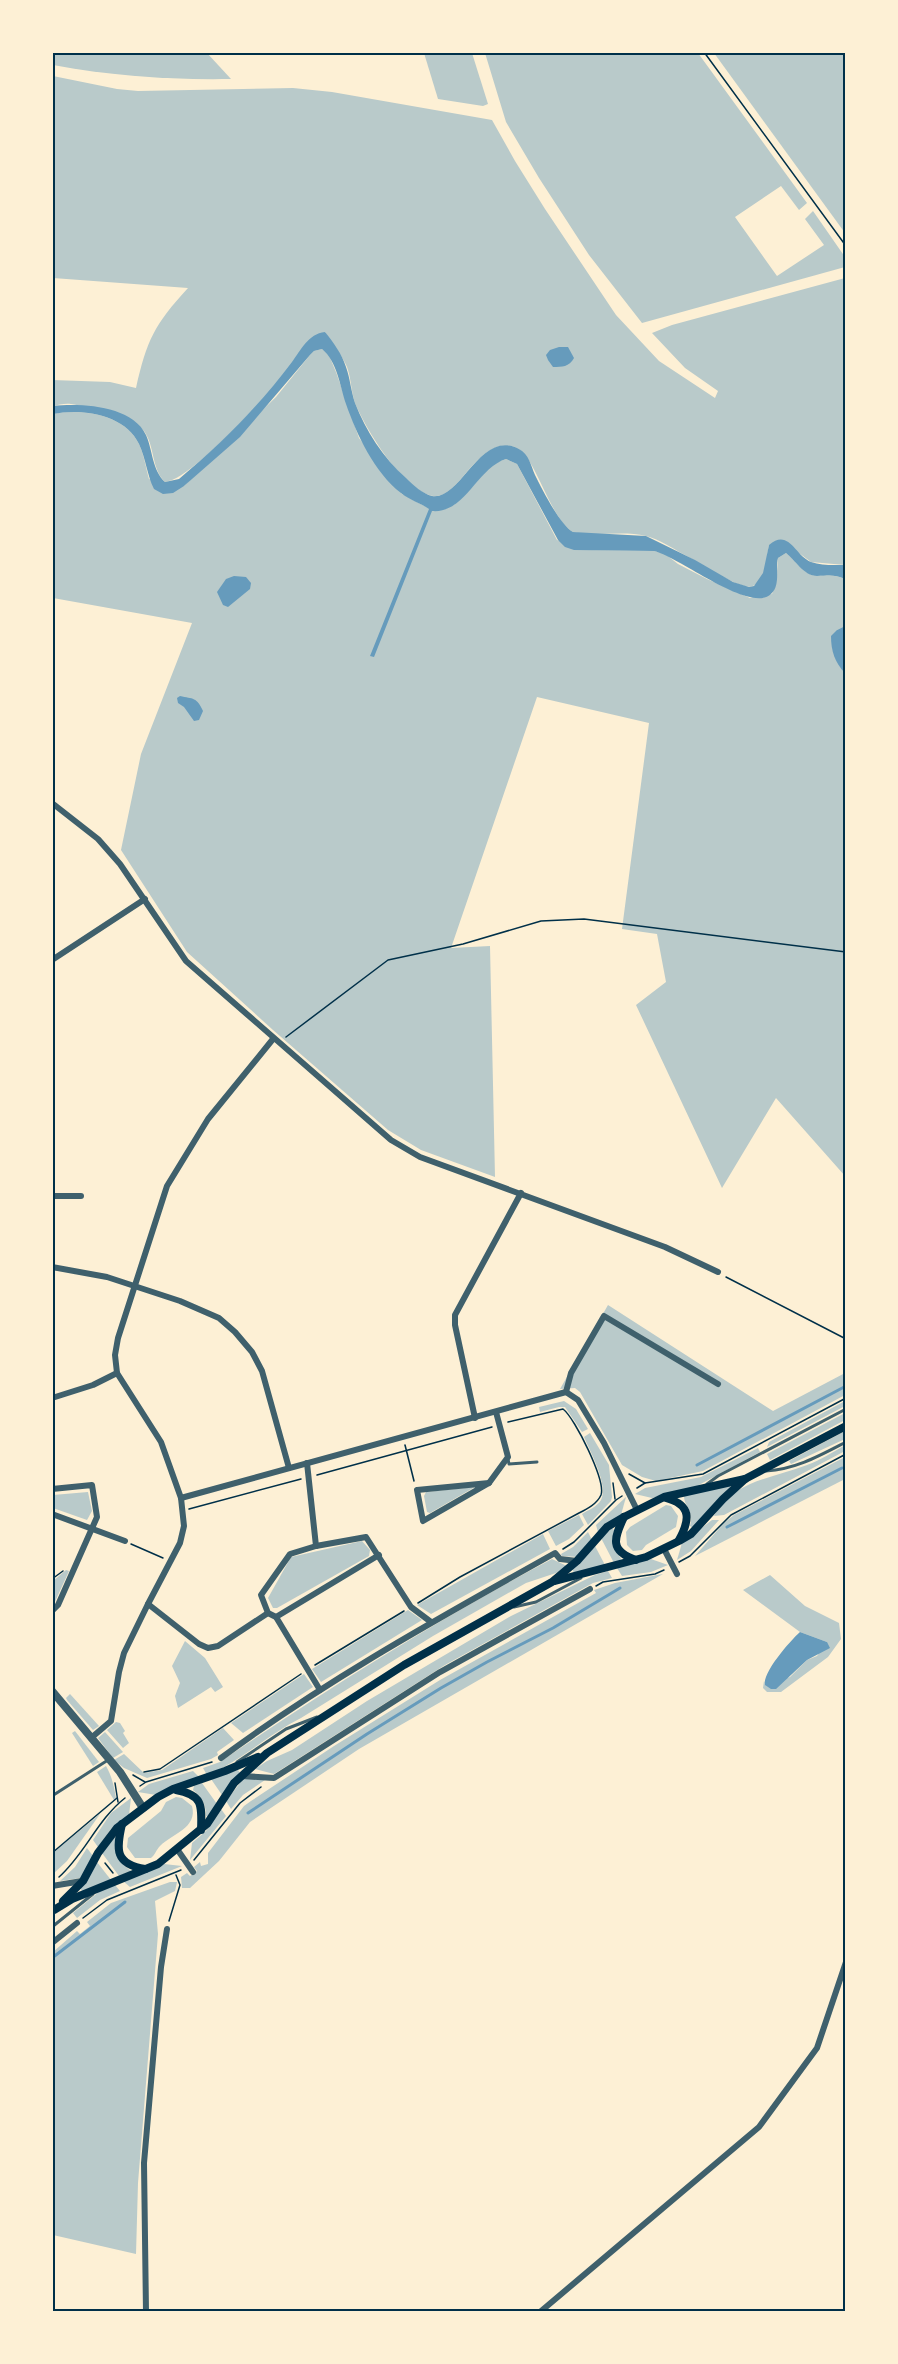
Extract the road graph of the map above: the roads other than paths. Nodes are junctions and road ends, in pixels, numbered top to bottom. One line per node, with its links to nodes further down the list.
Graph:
1 (52, 803): 2 (street)
2 (145, 899): 3 (street); 4 (street)
3 (52, 960)
4 (275, 1041): 5 (street); 10 (street)
5 (521, 1193): 9 (street); 17 (street)
6 (52, 1196): 7 (street)
7 (81, 1196)
8 (52, 1267): 10 (street)
9 (718, 1272)
10 (134, 1286): 11 (street); 23 (street)
11 (117, 1373): 14 (street); 30 (street)
12 (718, 1384): 13 (street)
13 (566, 1392): 16 (street); 31 (street)
14 (52, 1398)
15 (846, 1409): 28 (lane)
16 (496, 1412): 17 (street); 20 (street)
17 (475, 1418): 22 (street)
18 (846, 1426): 24 (main road)
19 (846, 1442): 24 (lane)
20 (508, 1458): 21 (lane); 26 (street)
21 (537, 1462)
22 (308, 1463): 23 (street); 37 (street)
23 (289, 1468): 30 (street)
24 (758, 1472): 25 (main road)
25 (745, 1479): 28 (main road); 36 (main road)
26 (489, 1483): 26 (street)
27 (52, 1489): 34 (street)
28 (701, 1489): 29 (main road)
29 (664, 1497): 31 (main road); 36 (main road)
30 (181, 1498): 46 (street)
31 (637, 1510): 33 (main road)
32 (52, 1514): 34 (street)
33 (624, 1517): 40 (main road); 41 (main road)
34 (92, 1528): 35 (street); 48 (street)
35 (125, 1541)
36 (679, 1541): 38 (main road)
37 (316, 1546): 39 (street); 49 (street)
38 (663, 1549): 40 (main road); 43 (street)
39 (379, 1555): 50 (street); 51 (street)
40 (636, 1560): 42 (main road)
41 (577, 1561): 44 (main road); 51 (street)
42 (594, 1570): 44 (main road); 47 (lane)
43 (677, 1574)
44 (552, 1582): 47 (main road)
45 (590, 1589): 60 (street)
46 (148, 1604): 49 (street); 55 (street)
47 (506, 1608): 54 (main road)
48 (52, 1611)
49 (268, 1612): 50 (street)
50 (276, 1617): 52 (street)
51 (431, 1622): 52 (street)
52 (320, 1690): 57 (street)
53 (52, 1691): 55 (street)
54 (332, 1710): 56 (main road); 59 (lane)
55 (91, 1738): 58 (street)
56 (267, 1754): 59 (main road); 60 (main road)
57 (221, 1758)
58 (108, 1760): 62 (lane); 63 (street)
59 (225, 1772): 61 (main road)
60 (242, 1776): 65 (main road)
61 (173, 1789): 63 (main road); 65 (main road)
62 (52, 1796)
63 (143, 1808): 64 (main road)
64 (123, 1824): 67 (main road); 69 (main road)
65 (201, 1830): 66 (main road)
66 (177, 1850): 67 (main road); 68 (street)
67 (145, 1869): 71 (main road)
68 (193, 1872)
69 (83, 1881): 70 (street); 72 (main road)
70 (53, 1883)
71 (101, 1887): 72 (main road); 74 (lane)
72 (53, 1911)
73 (77, 1923): 76 (street)
74 (52, 1927)
75 (167, 1929): 78 (street)
76 (52, 1943)
77 (846, 1962): 79 (street)
78 (146, 2312)
79 (540, 2312)

